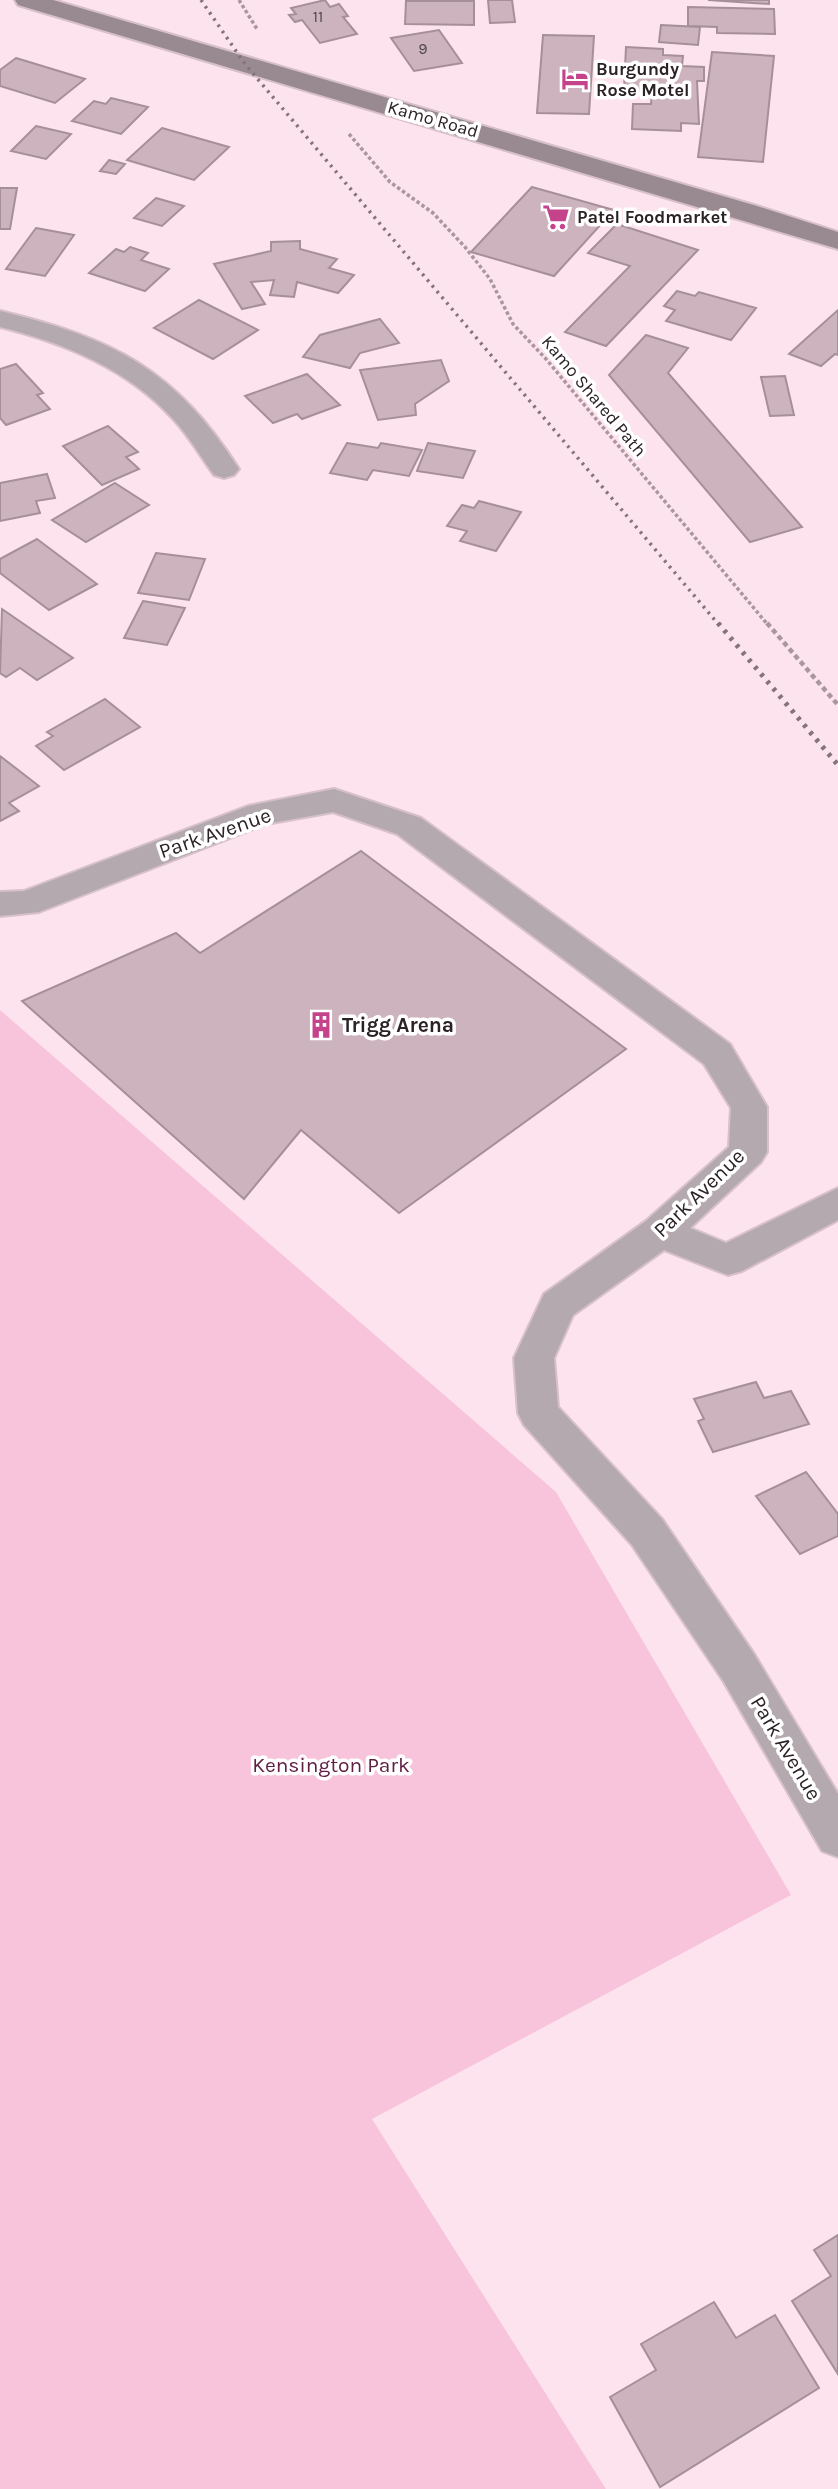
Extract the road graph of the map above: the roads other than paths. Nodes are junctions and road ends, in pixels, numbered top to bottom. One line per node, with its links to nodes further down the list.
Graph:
1 (27, 0): 2 (main road, Kamo Road)
2 (838, 241)
3 (0, 319): 4 (street)
4 (224, 469)
5 (0, 904): 7 (street, Park Avenue)
6 (838, 1203): 7 (street)
7 (660, 1232): 8 (street, Park Avenue)
8 (838, 1836)

